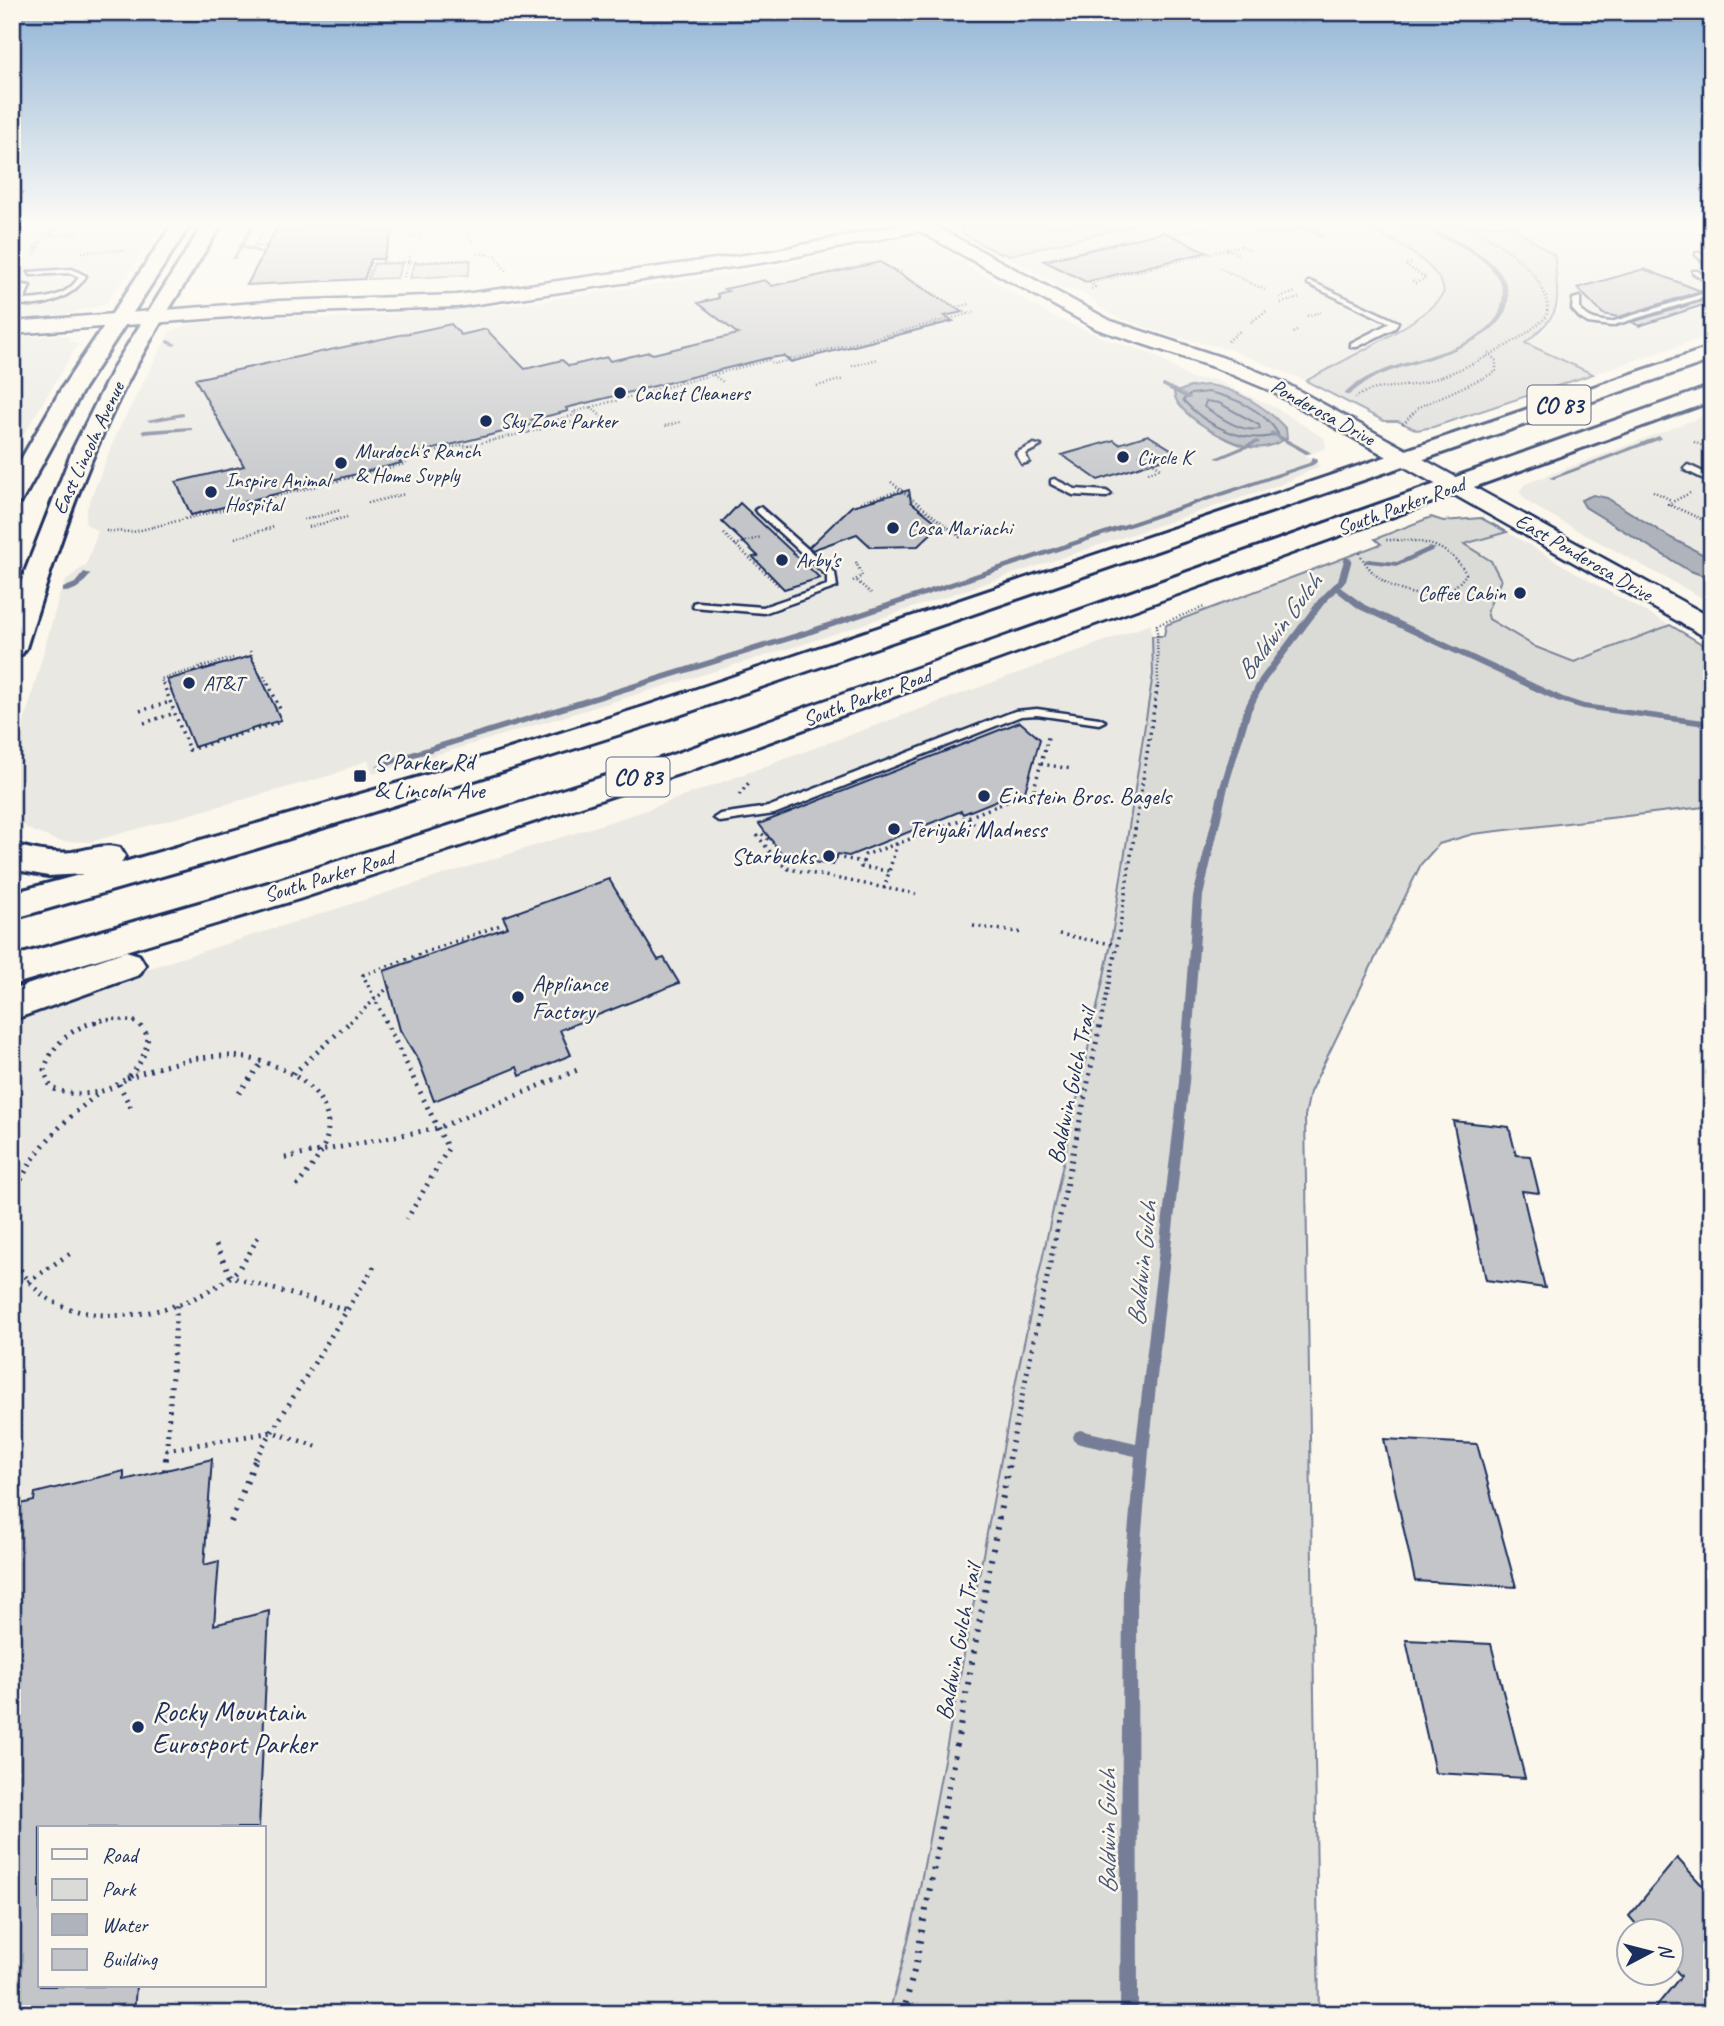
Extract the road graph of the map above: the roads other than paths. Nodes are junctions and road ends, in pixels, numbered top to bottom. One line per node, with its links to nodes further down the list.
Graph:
1 (117, 320): 2 (street); 8 (street); 20 (main road, East Lincoln Avenue)
2 (121, 320)
3 (154, 320): 24 (main road, East Lincoln Avenue)
4 (1092, 320): 13 (street, Ponderosa Drive)
5 (1389, 320): 9 (lane)
6 (1589, 320): 7 (lane)
7 (1626, 320)
8 (12, 328)
9 (1354, 345)
10 (1712, 353): 13 (main road, South Parker Road / CO 83)
11 (1712, 393): 18 (main road, South Parker Road / CO 83)
12 (1037, 446): 14 (lane)
13 (1407, 458): 18 (street, Ponderosa Drive); 26 (main road, South Parker Road / CO 83)
14 (1026, 462)
15 (1688, 468): 16 (lane)
16 (1709, 477)
17 (1054, 482): 19 (lane)
18 (1456, 485): 23 (street, East Ponderosa Drive); 29 (main road, South Parker Road / CO 83)
19 (1106, 494)
20 (12, 497)
21 (760, 510): 22 (lane)
22 (697, 605)
23 (1712, 629)
24 (12, 648)
25 (1099, 721): 27 (lane)
26 (619, 724): 28 (main road); 30 (main road, South Parker Road / CO 83)
27 (720, 818)
28 (12, 856)
29 (287, 890): 31 (main road, South Parker Road / CO 83); 32 (main road)
30 (12, 906)
31 (12, 971)
32 (12, 1005)

